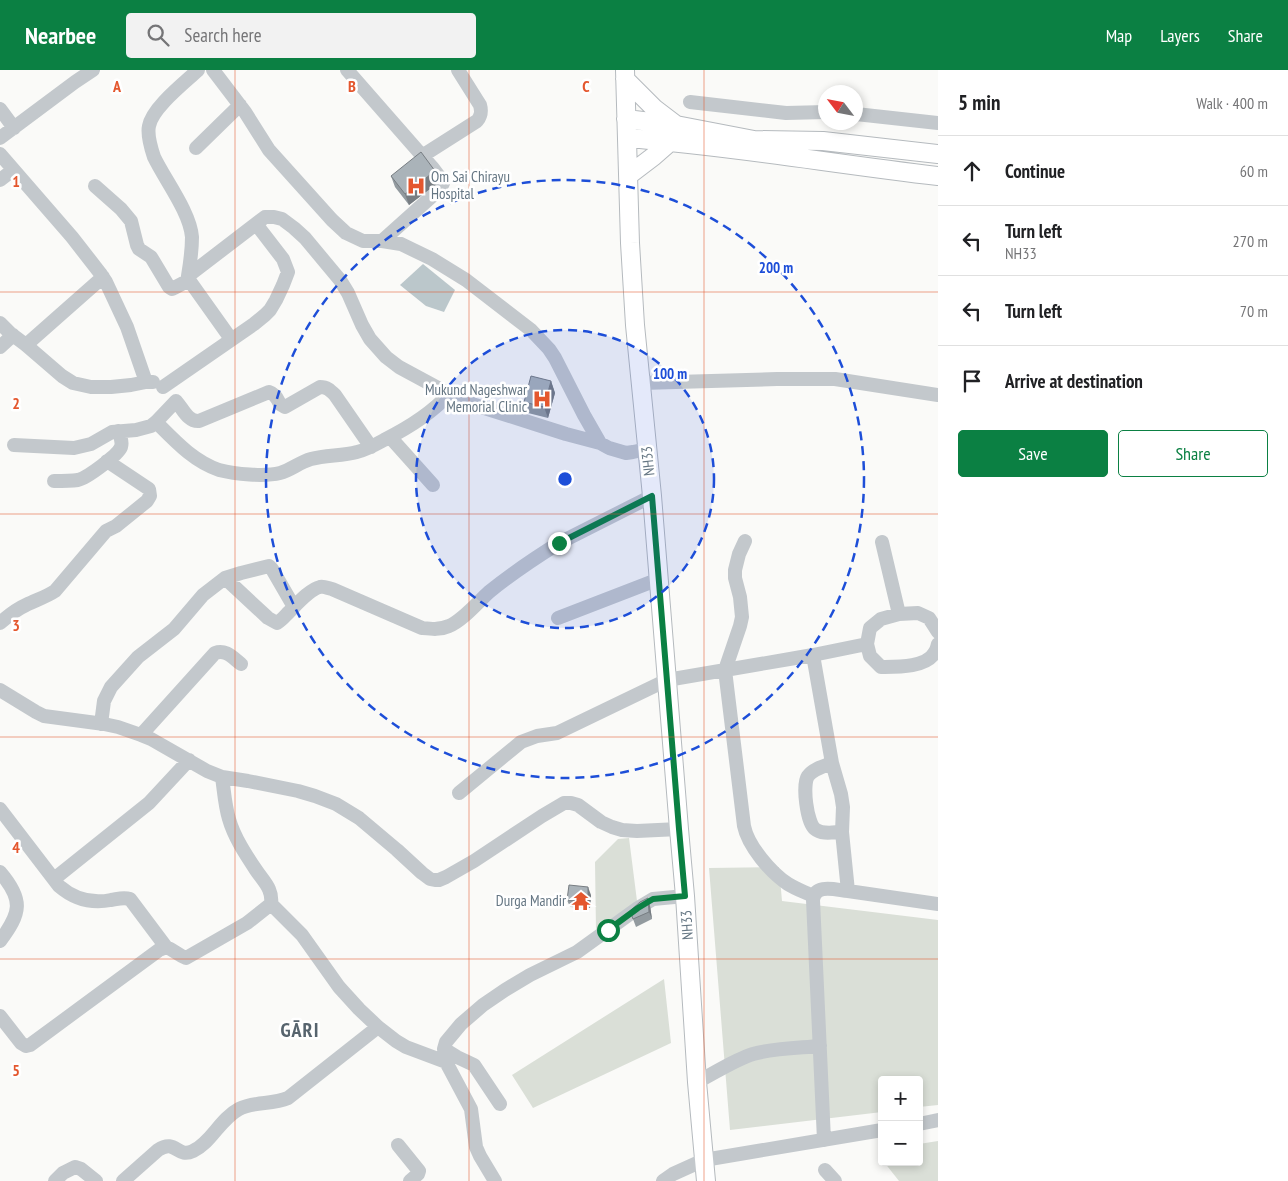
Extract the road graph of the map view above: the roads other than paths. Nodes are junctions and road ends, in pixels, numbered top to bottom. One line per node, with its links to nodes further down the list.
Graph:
1 (94, 70): 14 (street)
2 (198, 70): 30 (street)
3 (213, 70): 8 (street)
4 (347, 70): 21 (street)
5 (458, 70): 21 (street)
6 (625, 74): 12 (main road, NH33); 15 (main road)
7 (690, 102): 10 (street)
8 (240, 105): 18 (street); 28 (street)
9 (0, 109): 14 (street)
10 (818, 112)
11 (863, 115): 13 (street)
12 (626, 119): 15 (main road); 17 (main road, NH33)
13 (938, 124)
14 (14, 128): 16 (street)
15 (673, 134): 17 (main road); 20 (main road); 23 (main road); 24 (main road)
16 (0, 138)
17 (627, 138): 23 (main road, NH33)
18 (196, 148)
19 (0, 154): 22 (street)
20 (938, 154)
21 (422, 156): 28 (street)
22 (13, 170): 25 (street); 29 (street)
23 (628, 175): 37 (main road, NH33)
24 (938, 176)
25 (0, 180)
26 (95, 186): 30 (street)
27 (256, 224): 30 (street); 33 (street); 39 (street)
28 (382, 241): 45 (street)
29 (103, 277): 34 (street); 36 (street)
30 (189, 278): 33 (street)
31 (0, 323): 32 (street)
32 (13, 335): 34 (street); 35 (street)
33 (232, 339): 38 (street)
34 (26, 345): 36 (street)
35 (0, 347)
36 (146, 382): 38 (street)
37 (641, 383): 40 (street); 48 (main road, NH33)
38 (163, 387): 41 (street)
39 (450, 394): 44 (street); 45 (street)
40 (938, 395)
41 (176, 401): 42 (street); 47 (street)
42 (156, 422): 43 (street); 47 (street)
43 (118, 431): 46 (street); 49 (street)
44 (390, 437): 47 (street); 51 (street)
45 (600, 443): 48 (street)
46 (14, 445)
47 (370, 447)
48 (647, 449): 52 (main road, NH33)
49 (107, 461): 50 (street); 60 (street)
50 (54, 481)
51 (433, 485)
52 (652, 496): 56 (main road, NH33); 57 (street)
53 (745, 541): 66 (street)
54 (882, 542): 58 (street)
55 (225, 578): 57 (street); 57 (street); 69 (street)
56 (659, 579): 59 (street); 67 (main road, NH33)
57 (294, 607)
58 (899, 614): 61 (street); 62 (street)
59 (558, 618)
60 (0, 623)
61 (938, 632)
62 (867, 644): 63 (street); 64 (street)
63 (938, 644)
64 (813, 655): 66 (street); 72 (street)
65 (241, 664): 70 (street)
66 (725, 670): 67 (street); 82 (street)
67 (667, 680): 74 (street); 76 (main road, NH33)
68 (0, 690): 69 (street)
69 (101, 724): 70 (street)
70 (141, 735): 71 (street)
71 (189, 760): 73 (street); 79 (street)
72 (832, 763): 77 (street); 77 (street)
73 (222, 777): 76 (street); 83 (street)
74 (459, 793)
75 (0, 810): 79 (street)
76 (679, 829): 81 (main road, NH33)
77 (842, 832): 80 (street)
78 (0, 872): 85 (street)
79 (54, 879): 86 (street)
80 (848, 891): 82 (street); 84 (street)
81 (685, 896): 91 (street); 92 (main road, NH33)
82 (813, 896): 90 (street)
83 (271, 904): 86 (street); 88 (street)
84 (938, 904)
85 (0, 941)
86 (166, 947): 89 (street)
87 (0, 1016): 89 (street)
88 (378, 1027): 91 (street); 102 (street)
89 (5, 1032)
90 (820, 1046): 92 (street); 97 (street)
91 (445, 1055): 93 (street); 104 (street)
92 (697, 1082): 99 (main road, NH33)
93 (500, 1104)
94 (938, 1120): 95 (street)
95 (923, 1123)
96 (878, 1131): 97 (street)
97 (824, 1140): 99 (street)
98 (398, 1145): 103 (street)
99 (704, 1160): 105 (street); 106 (main road, NH33)
100 (55, 1181): 101 (street)
101 (96, 1181)
102 (123, 1181)
103 (410, 1181)
104 (495, 1181)
105 (663, 1181)
106 (706, 1181)

